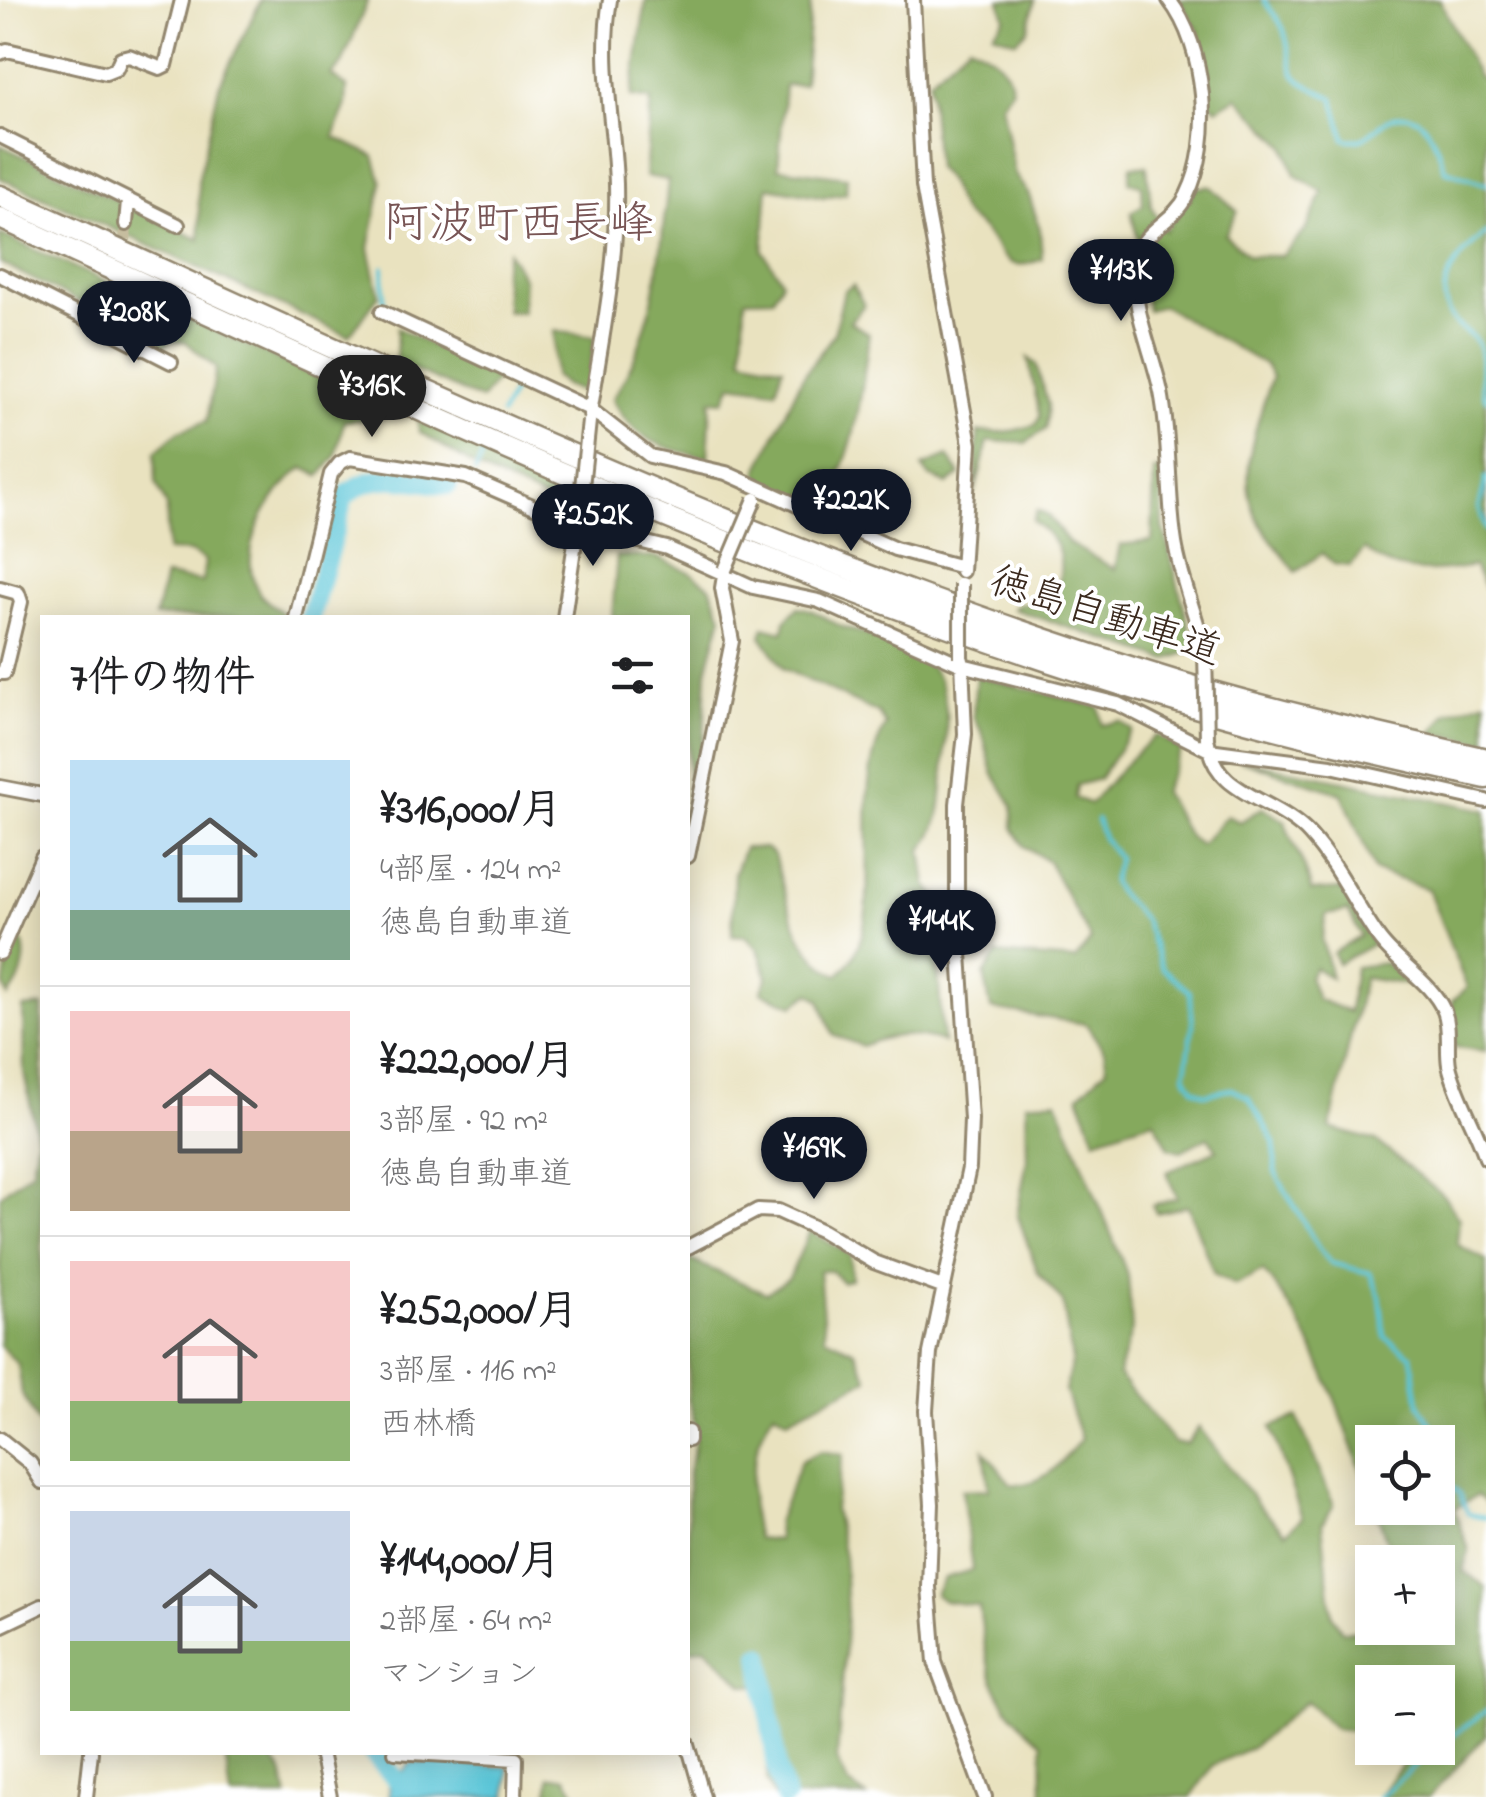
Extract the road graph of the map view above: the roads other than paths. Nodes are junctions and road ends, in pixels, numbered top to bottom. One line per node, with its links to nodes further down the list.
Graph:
1 (182, 0): 5 (street)
2 (610, 0): 17 (street)
3 (914, 0): 20 (street)
4 (1169, 0): 27 (street, bridge)
5 (0, 53)
6 (0, 136): 8 (street)
7 (0, 196): 28 (highway, 徳島自動車道)
8 (128, 200): 10 (street); 11 (street)
9 (0, 218): 29 (highway, 徳島自動車道)
10 (126, 224)
11 (178, 225)
12 (0, 276): 15 (street)
13 (122, 312): 15 (street)
14 (382, 312): 17 (street)
15 (117, 333): 16 (street)
16 (171, 362)
17 (589, 415): 18 (street); 19 (street, bridge)
18 (757, 494): 20 (street); 21 (street, bridge)
19 (578, 521): 21 (street); 23 (street); 24 (street)
20 (962, 567): 25 (street, bridge)
21 (723, 574): 25 (street); 33 (street)
22 (0, 588): 26 (street)
23 (297, 615)
24 (564, 615)
25 (962, 661): 27 (street); 38 (street)
26 (0, 673)
27 (1208, 744): 32 (street); 36 (street)
28 (1486, 759)
29 (1486, 778)
30 (0, 787): 31 (street)
31 (40, 796)
32 (1486, 801)
33 (690, 846)
34 (40, 862): 35 (street)
35 (0, 953)
36 (1486, 1158)
37 (690, 1246): 38 (street)
38 (942, 1287): 51 (street)
39 (0, 1438): 40 (street)
40 (40, 1479)
41 (40, 1607): 42 (street)
42 (0, 1626)
43 (690, 1751): 50 (street)
44 (91, 1755): 47 (street)
45 (322, 1755): 48 (street)
46 (440, 1755): 49 (street)
47 (86, 1797)
48 (330, 1797)
49 (515, 1797)
50 (703, 1797)
51 (984, 1797)

